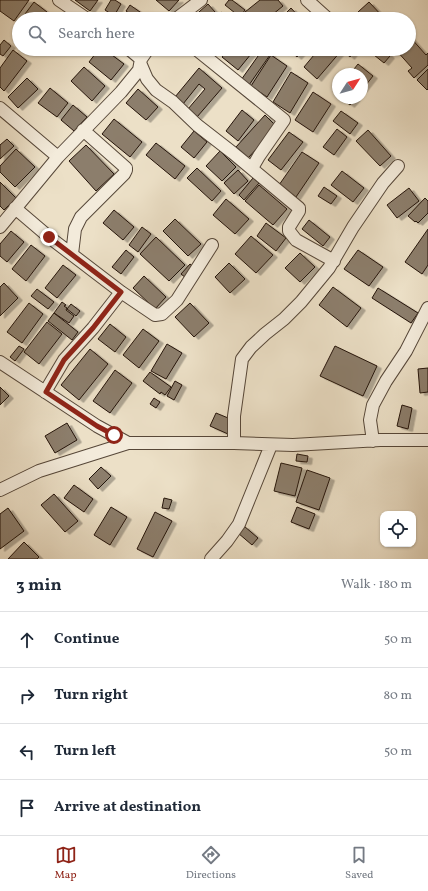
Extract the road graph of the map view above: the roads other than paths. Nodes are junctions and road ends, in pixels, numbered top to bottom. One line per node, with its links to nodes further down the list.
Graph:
1 (59, 0): 4 (street)
2 (201, 0): 5 (street)
3 (307, 0): 6 (street)
4 (77, 12)
5 (185, 12)
6 (320, 12)
7 (205, 56): 13 (street)
8 (143, 57): 10 (street); 13 (street)
9 (0, 108): 11 (street)
10 (83, 130): 11 (street); 17 (street)
11 (58, 157): 14 (street)
12 (398, 166): 18 (street)
13 (252, 168): 18 (street)
14 (15, 208): 15 (street); 17 (street)
15 (0, 227)
16 (212, 245): 19 (street)
17 (72, 254): 19 (street)
18 (334, 261): 26 (street)
19 (121, 292): 22 (street)
20 (428, 308): 24 (street)
21 (0, 362): 22 (street)
22 (46, 392): 25 (street)
23 (428, 440): 24 (street)
24 (373, 441): 27 (street)
25 (128, 443): 26 (street); 28 (street)
26 (234, 443): 27 (street)
27 (271, 445): 29 (street)
28 (0, 490)
29 (211, 559)

